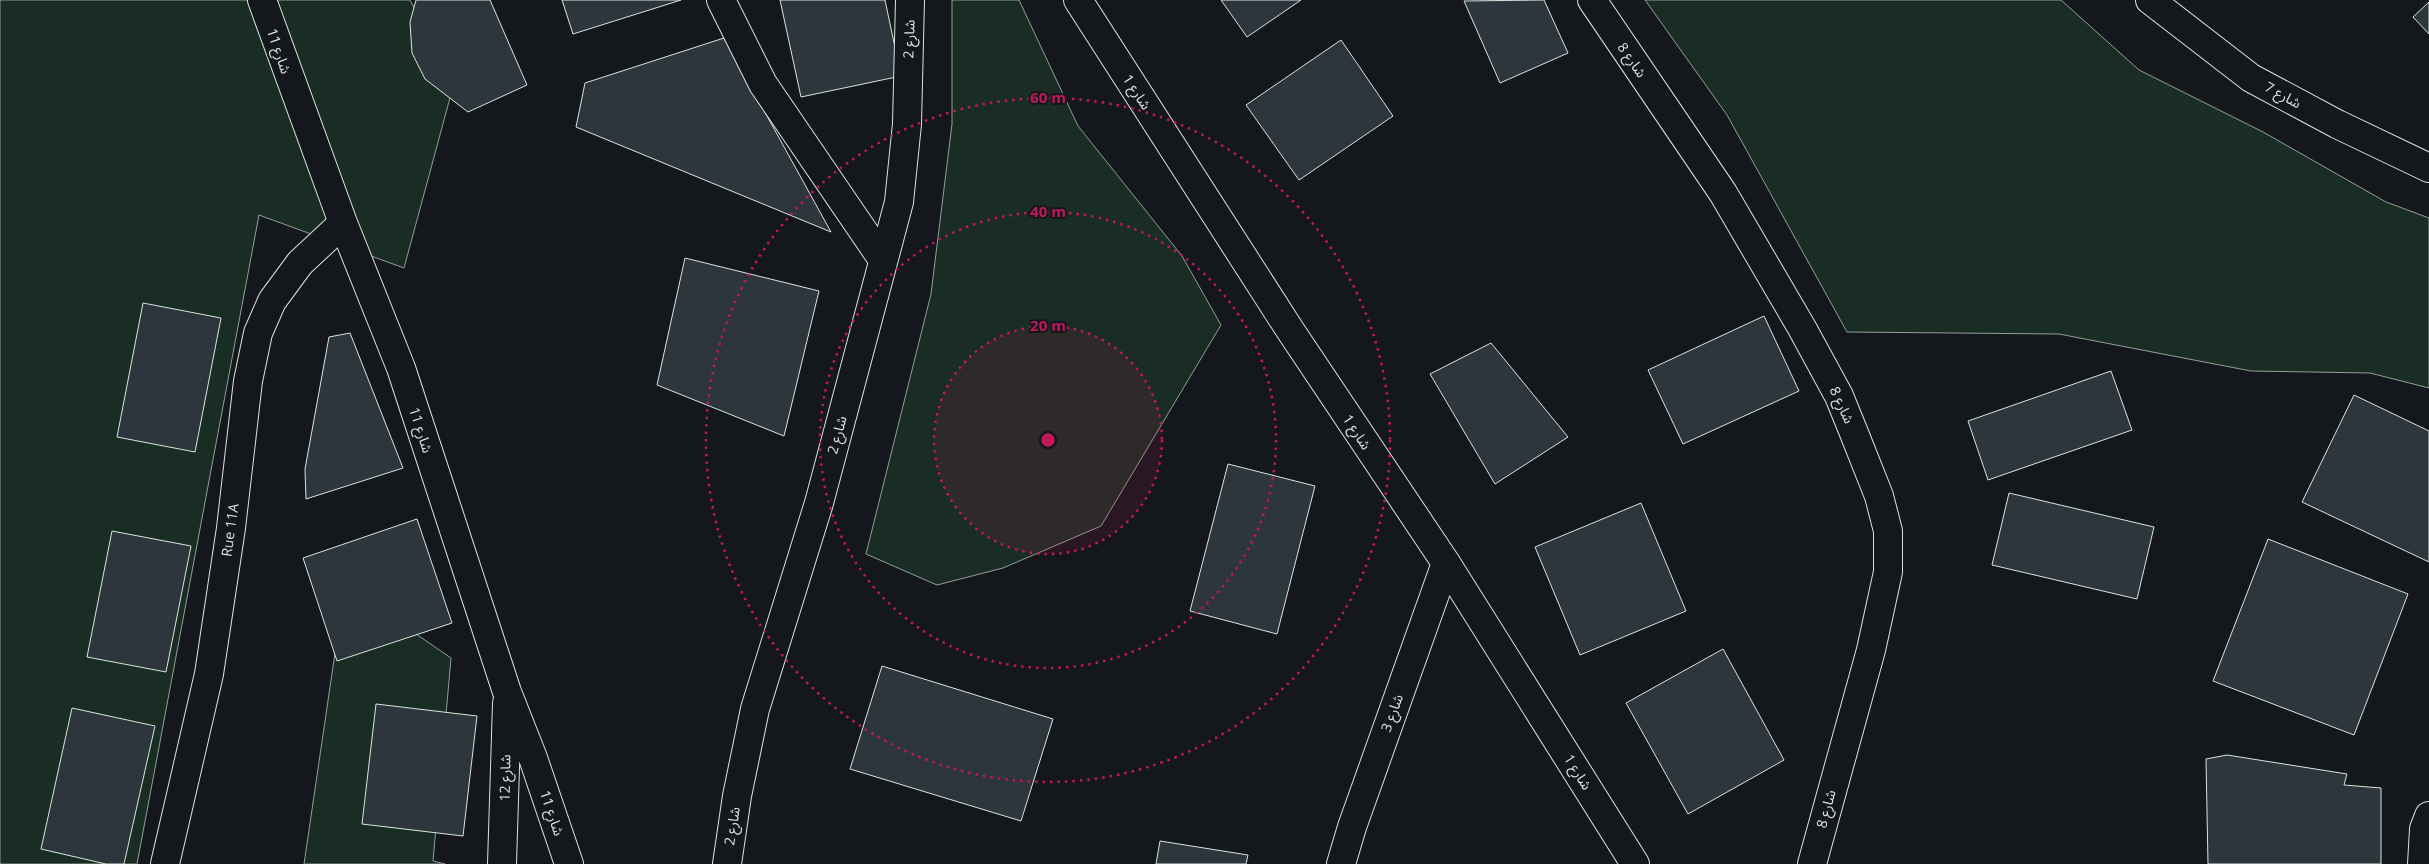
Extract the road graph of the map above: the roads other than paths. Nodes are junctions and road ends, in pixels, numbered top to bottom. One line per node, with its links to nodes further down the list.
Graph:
1 (262, 0): 8 (street, شارع 11)
2 (720, 0): 9 (street)
3 (910, 0): 9 (street, شارع 2)
4 (1078, 0): 10 (street, شارع 1)
5 (1592, 0): 19 (street, شارع 8)
6 (2150, 0): 7 (street, شارع 7)
7 (2429, 168)
8 (343, 223): 11 (street, شارع 11); 13 (street, Rue 11A)
9 (883, 260): 16 (street, شارع 2)
10 (1446, 563): 17 (street, شارع 3); 18 (street, شارع 1)
11 (507, 692): 14 (street, شارع 12); 15 (street, شارع 11)
12 (2429, 816): 20 (street)
13 (165, 864)
14 (502, 864)
15 (569, 864)
16 (727, 864)
17 (1341, 864)
18 (1635, 864)
19 (1812, 864)
20 (2422, 864)

